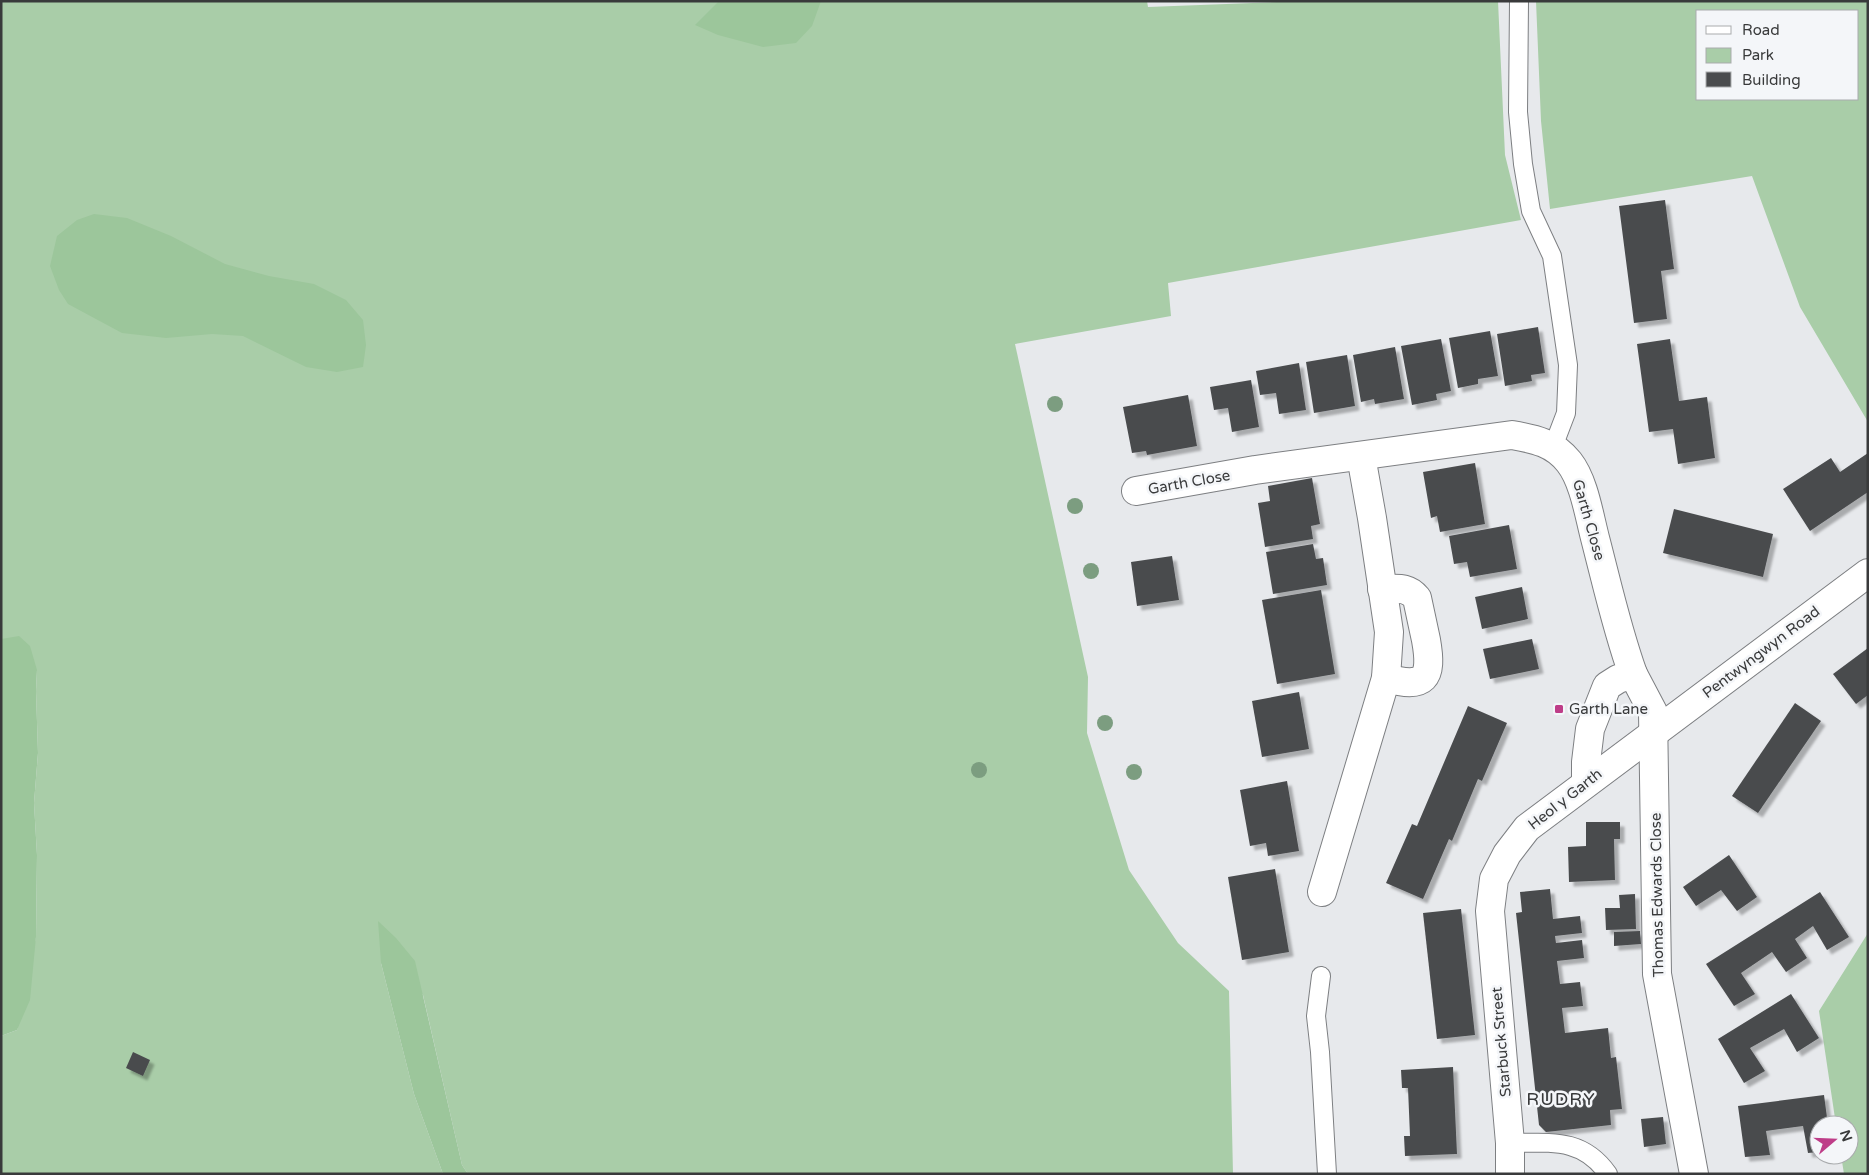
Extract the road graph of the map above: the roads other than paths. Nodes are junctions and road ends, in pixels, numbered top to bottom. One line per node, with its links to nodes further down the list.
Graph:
1 (1519, 1): 2 (lane)
2 (1553, 447): 3 (street, Garth Close); 7 (street, Garth Close)
3 (1361, 456): 4 (street, Garth Close); 6 (street)
4 (1136, 491)
5 (1868, 572): 9 (street, Pentwyngwyn Road)
6 (1382, 589): 8 (street); 8 (street)
7 (1633, 674): 9 (street, Garth Close); 10 (street)
8 (1386, 678): 11 (street)
9 (1653, 732): 10 (street, Heol y Garth); 18 (street, Thomas Edwards Close)
10 (1586, 782): 12 (street, Heol y Garth)
11 (1322, 892)
12 (1490, 910): 14 (street, Starbuck Street)
13 (1321, 976): 15 (lane)
14 (1510, 1144): 16 (street, Starbuck Street); 17 (lane)
15 (1327, 1174)
16 (1510, 1174)
17 (1608, 1174)
18 (1694, 1174)

